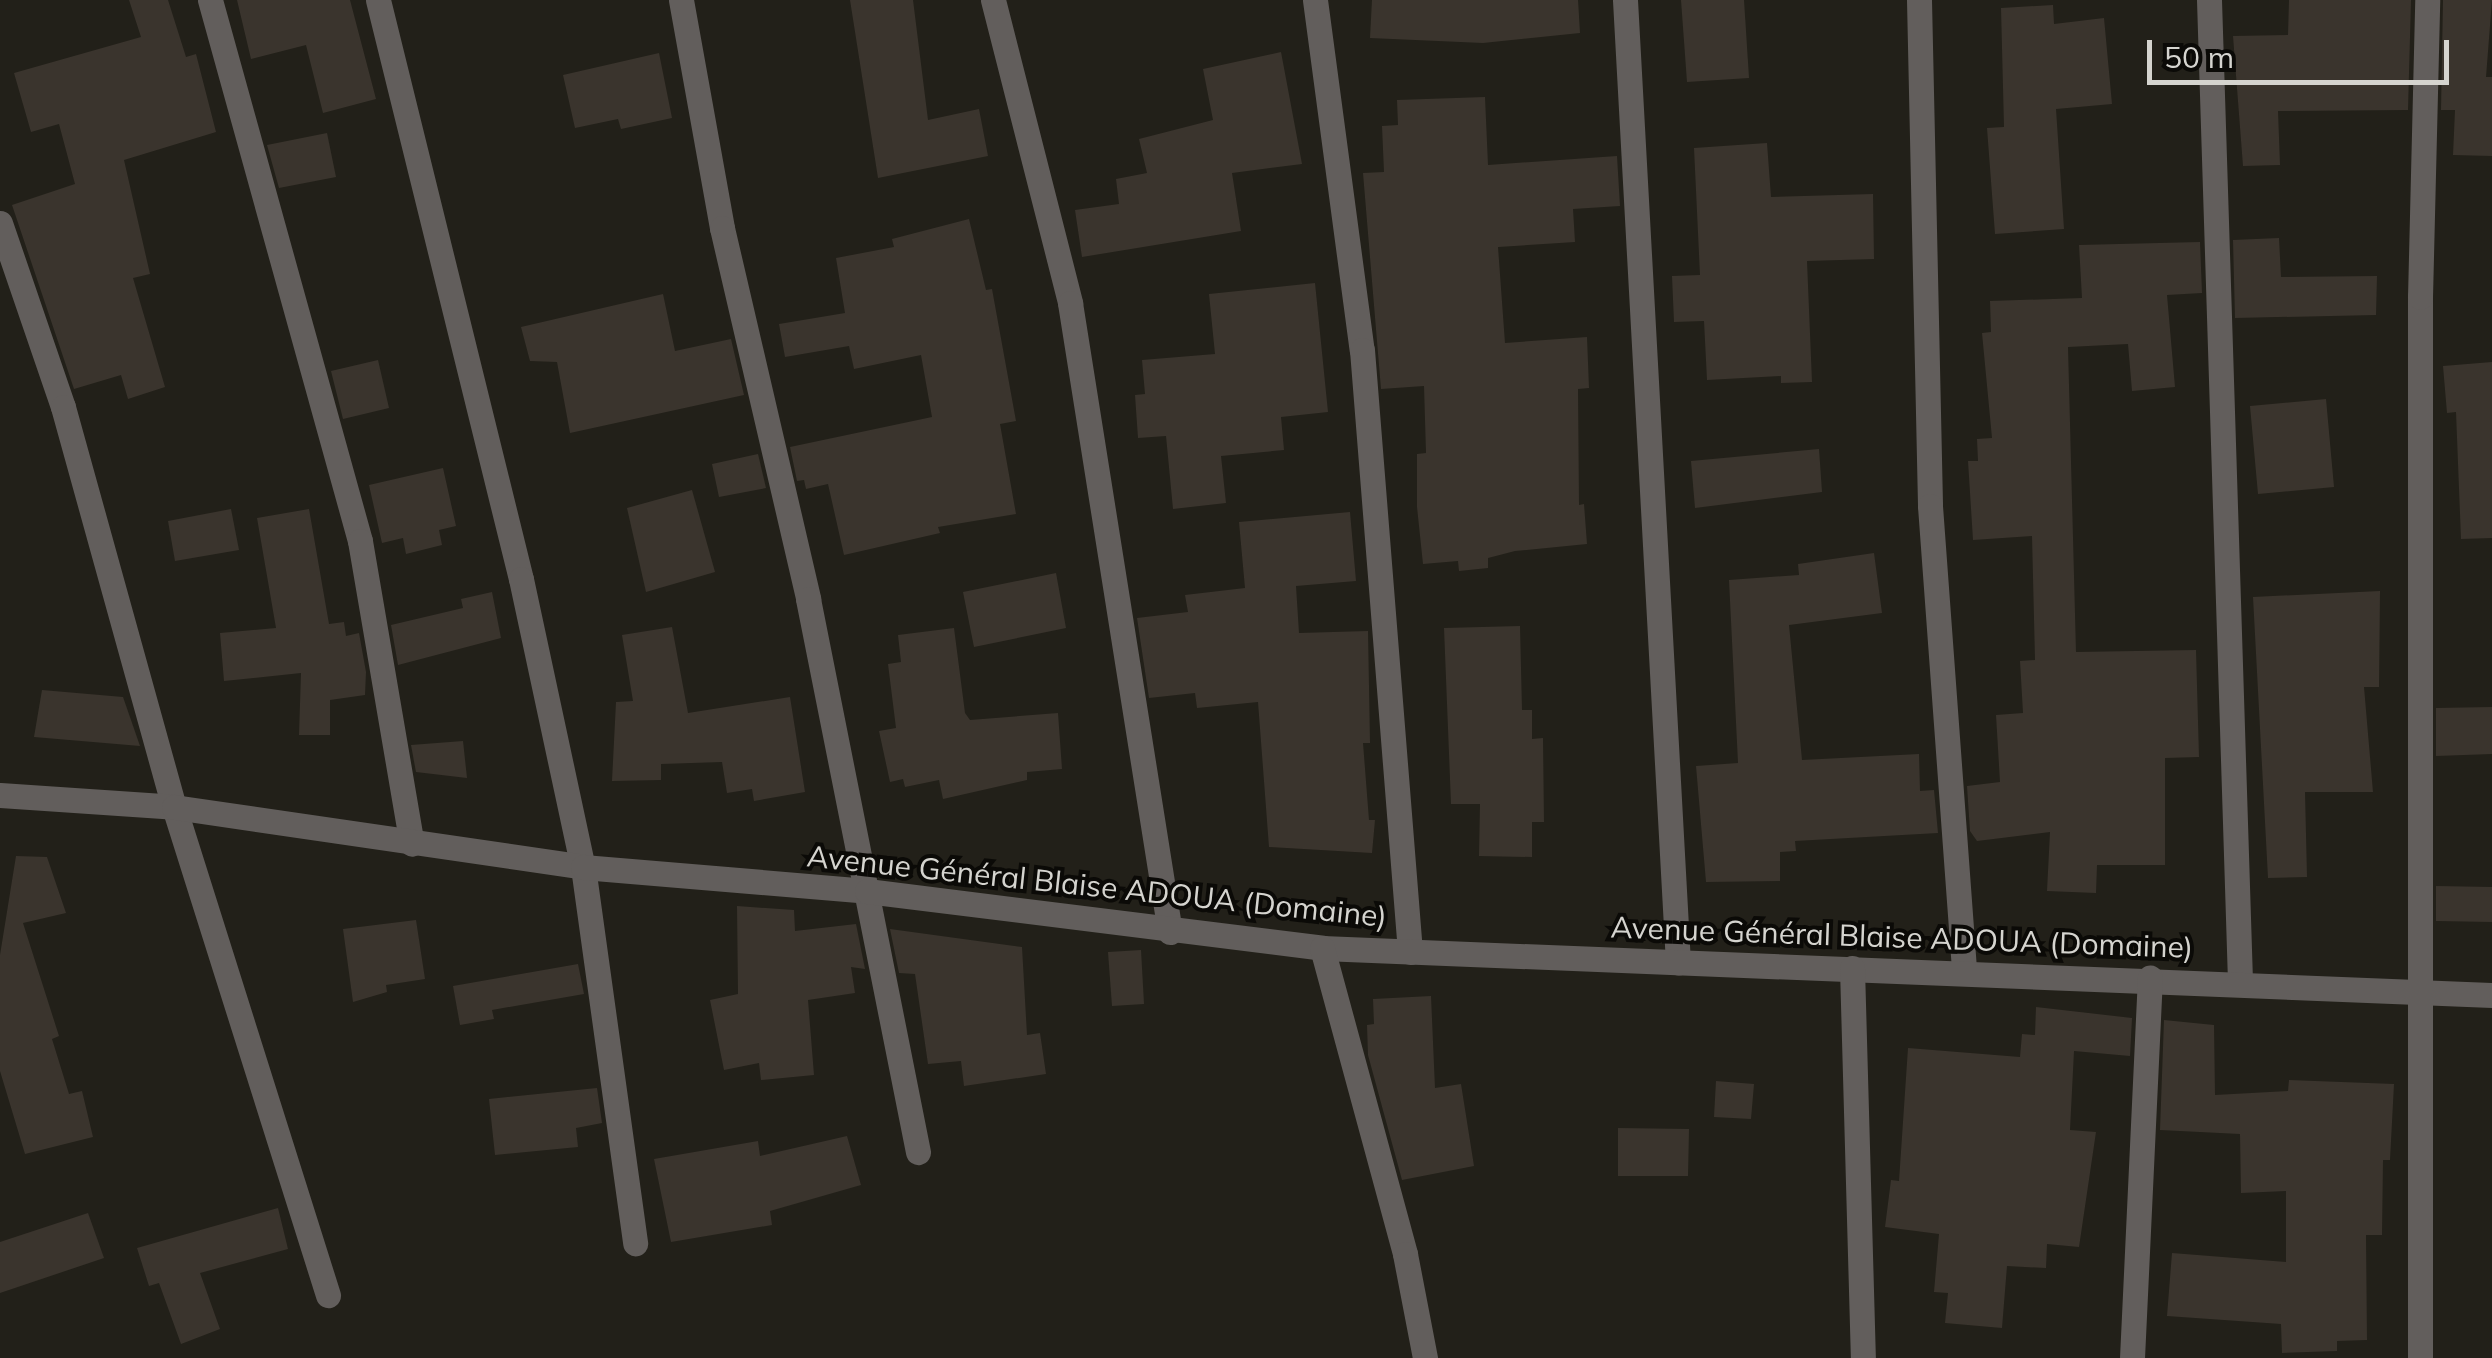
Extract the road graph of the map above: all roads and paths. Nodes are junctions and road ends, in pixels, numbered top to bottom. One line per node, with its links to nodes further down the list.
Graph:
1 (210, 0): 13 (street)
2 (378, 0): 14 (street)
3 (681, 0): 15 (street)
4 (993, 0): 16 (street)
5 (1315, 0): 18 (street)
6 (1625, 0): 19 (street)
7 (1919, 0): 21 (street)
8 (2209, 0): 23 (street)
9 (2426, 0): 24 (street)
10 (0, 223): 12 (street)
11 (0, 795): 12 (street, Avenue Général Blaise ADOUA (Domaine))
12 (174, 807): 13 (street, Avenue Général Blaise ADOUA (Domaine)); 28 (street)
13 (412, 844): 14 (street, Avenue Général Blaise ADOUA (Domaine))
14 (583, 866): 15 (street, Avenue Général Blaise ADOUA (Domaine)); 27 (street)
15 (867, 890): 16 (street, Avenue Général Blaise ADOUA (Domaine)); 26 (street)
16 (1170, 932): 17 (street, Avenue Général Blaise ADOUA (Domaine))
17 (1322, 948): 18 (street, Avenue Général Blaise ADOUA (Domaine)); 29 (street)
18 (1410, 952): 19 (street, Avenue Général Blaise ADOUA (Domaine))
19 (1678, 963): 20 (street, Avenue Général Blaise ADOUA (Domaine))
20 (1852, 968): 21 (street, Avenue Général Blaise ADOUA (Domaine)); 30 (street)
21 (1964, 972): 22 (street, Avenue Général Blaise ADOUA (Domaine))
22 (2150, 977): 23 (street, Avenue Général Blaise ADOUA (Domaine)); 31 (street)
23 (2240, 980): 24 (street, Avenue Général Blaise ADOUA (Domaine))
24 (2419, 988): 25 (street, Avenue Général Blaise ADOUA (Domaine)); 32 (street)
25 (2492, 994)
26 (918, 1152)
27 (635, 1244)
28 (328, 1295)
29 (1425, 1358)
30 (1863, 1358)
31 (2132, 1358)
32 (2420, 1358)

